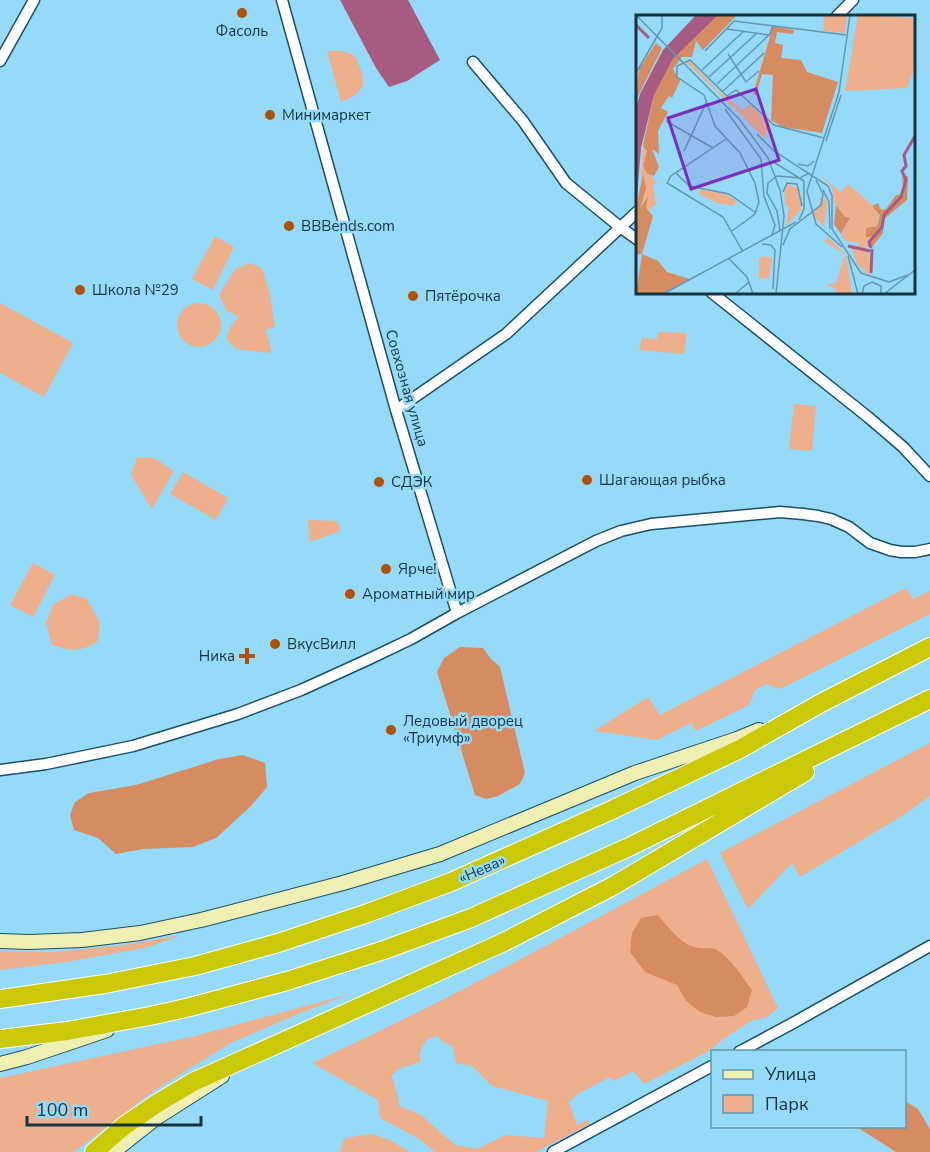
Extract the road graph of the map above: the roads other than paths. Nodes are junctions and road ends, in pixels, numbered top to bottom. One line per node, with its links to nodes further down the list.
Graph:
1 (34, 0): 5 (street)
2 (282, 0): 11 (street, Совхозная улица)
3 (853, 0): 4 (street)
4 (838, 15)
5 (0, 61)
6 (473, 62): 8 (street)
7 (636, 213): 8 (street)
8 (620, 227): 9 (street); 11 (street)
9 (636, 239)
10 (714, 294): 12 (street)
11 (396, 410): 14 (street, Совхозная улица)
12 (930, 476)
13 (930, 549): 14 (street)
14 (457, 613): 18 (street)
15 (930, 647): 16 (highway, «Нева»)
16 (821, 702): 19 (street); 21 (highway, «Нева»)
17 (922, 703): 22 (highway); 25 (highway)
18 (0, 770)
19 (0, 940)
20 (930, 946): 24 (street)
21 (0, 999)
22 (150, 1016): 23 (highway); 26 (street)
23 (0, 1039)
24 (743, 1050)
25 (264, 1051): 28 (highway); 29 (street)
26 (0, 1064)
27 (711, 1067): 30 (street)
28 (94, 1152)
29 (113, 1152)
30 (553, 1152)

